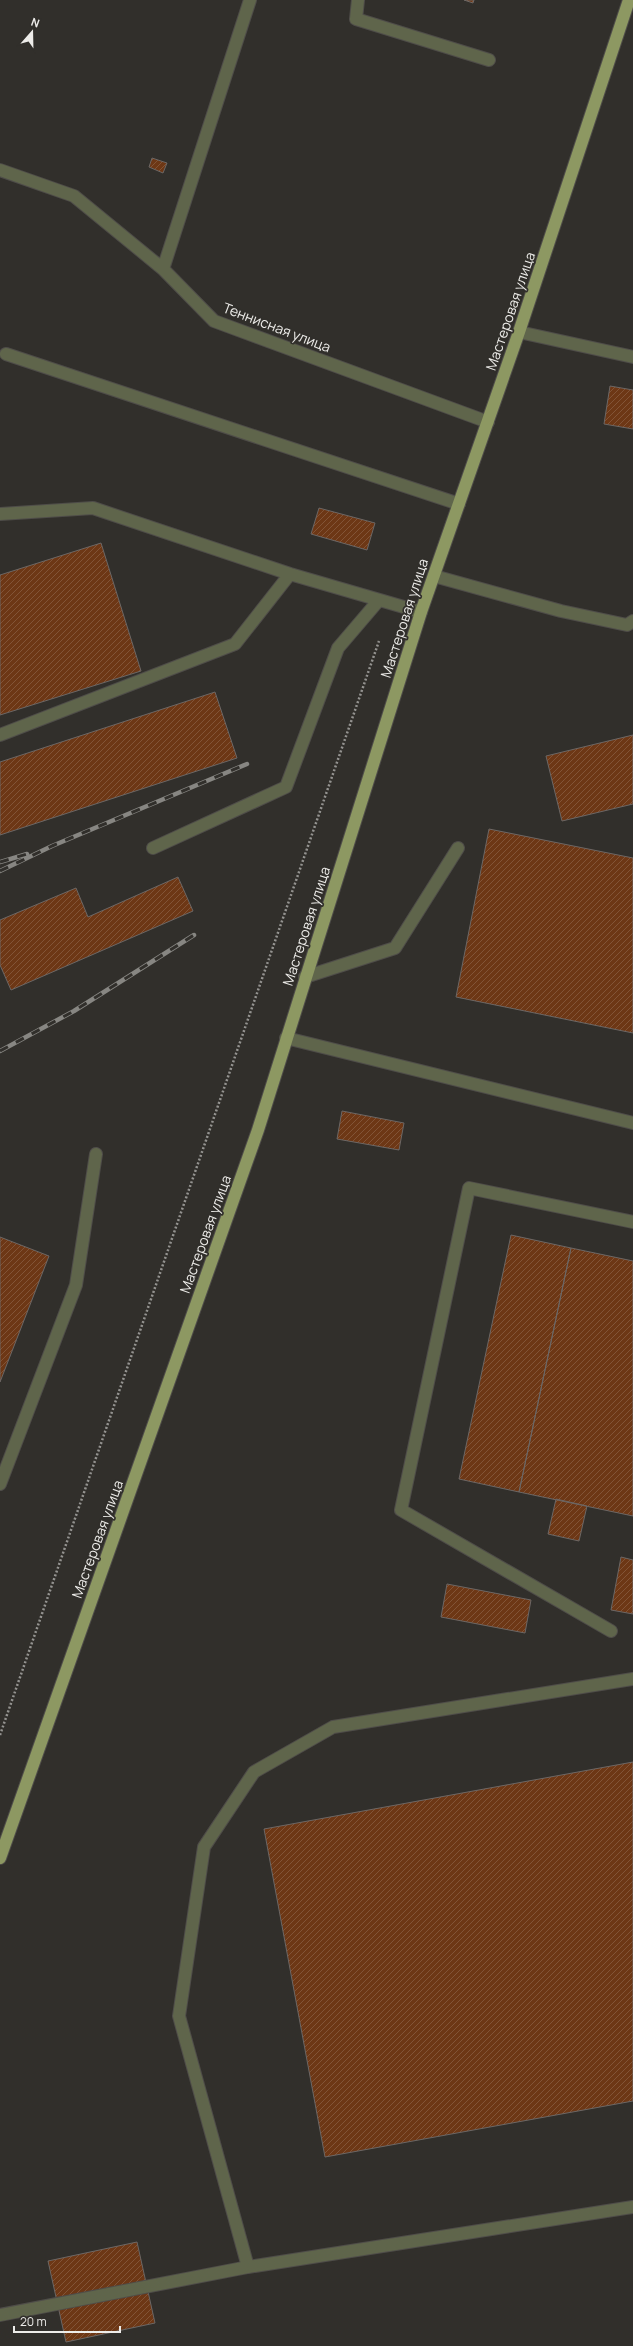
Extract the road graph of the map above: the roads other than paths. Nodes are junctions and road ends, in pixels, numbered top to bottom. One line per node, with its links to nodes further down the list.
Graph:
1 (250, 0): 6 (street)
2 (358, 0): 4 (street)
3 (629, 0): 7 (main road, Мастеровая улица)
4 (489, 60)
5 (0, 170): 6 (street, Теннисная улица)
6 (163, 269): 10 (street, Теннисная улица)
7 (519, 332): 9 (street); 10 (main road, Мастеровая улица)
8 (6, 354): 11 (street)
9 (633, 357)
10 (488, 422): 11 (main road, Мастеровая улица)
11 (459, 504): 14 (main road, Мастеровая улица)
12 (0, 514): 13 (street)
13 (290, 574): 15 (street); 18 (street)
14 (434, 576): 16 (main road, Мастеровая улица); 17 (street)
15 (379, 600): 16 (street); 19 (street)
16 (421, 612): 21 (main road, Мастеровая улица)
17 (633, 621)
18 (0, 735)
19 (153, 848)
20 (458, 848): 21 (street)
21 (305, 977): 22 (main road, Мастеровая улица)
22 (286, 1038): 23 (street); 29 (main road, Мастеровая улица)
23 (633, 1123)
24 (96, 1154): 26 (street)
25 (633, 1222): 27 (street)
26 (0, 1484)
27 (611, 1631)
28 (633, 1678): 31 (street)
29 (0, 1858)
30 (633, 2207): 31 (street)
31 (248, 2267): 32 (street)
32 (0, 2314)

